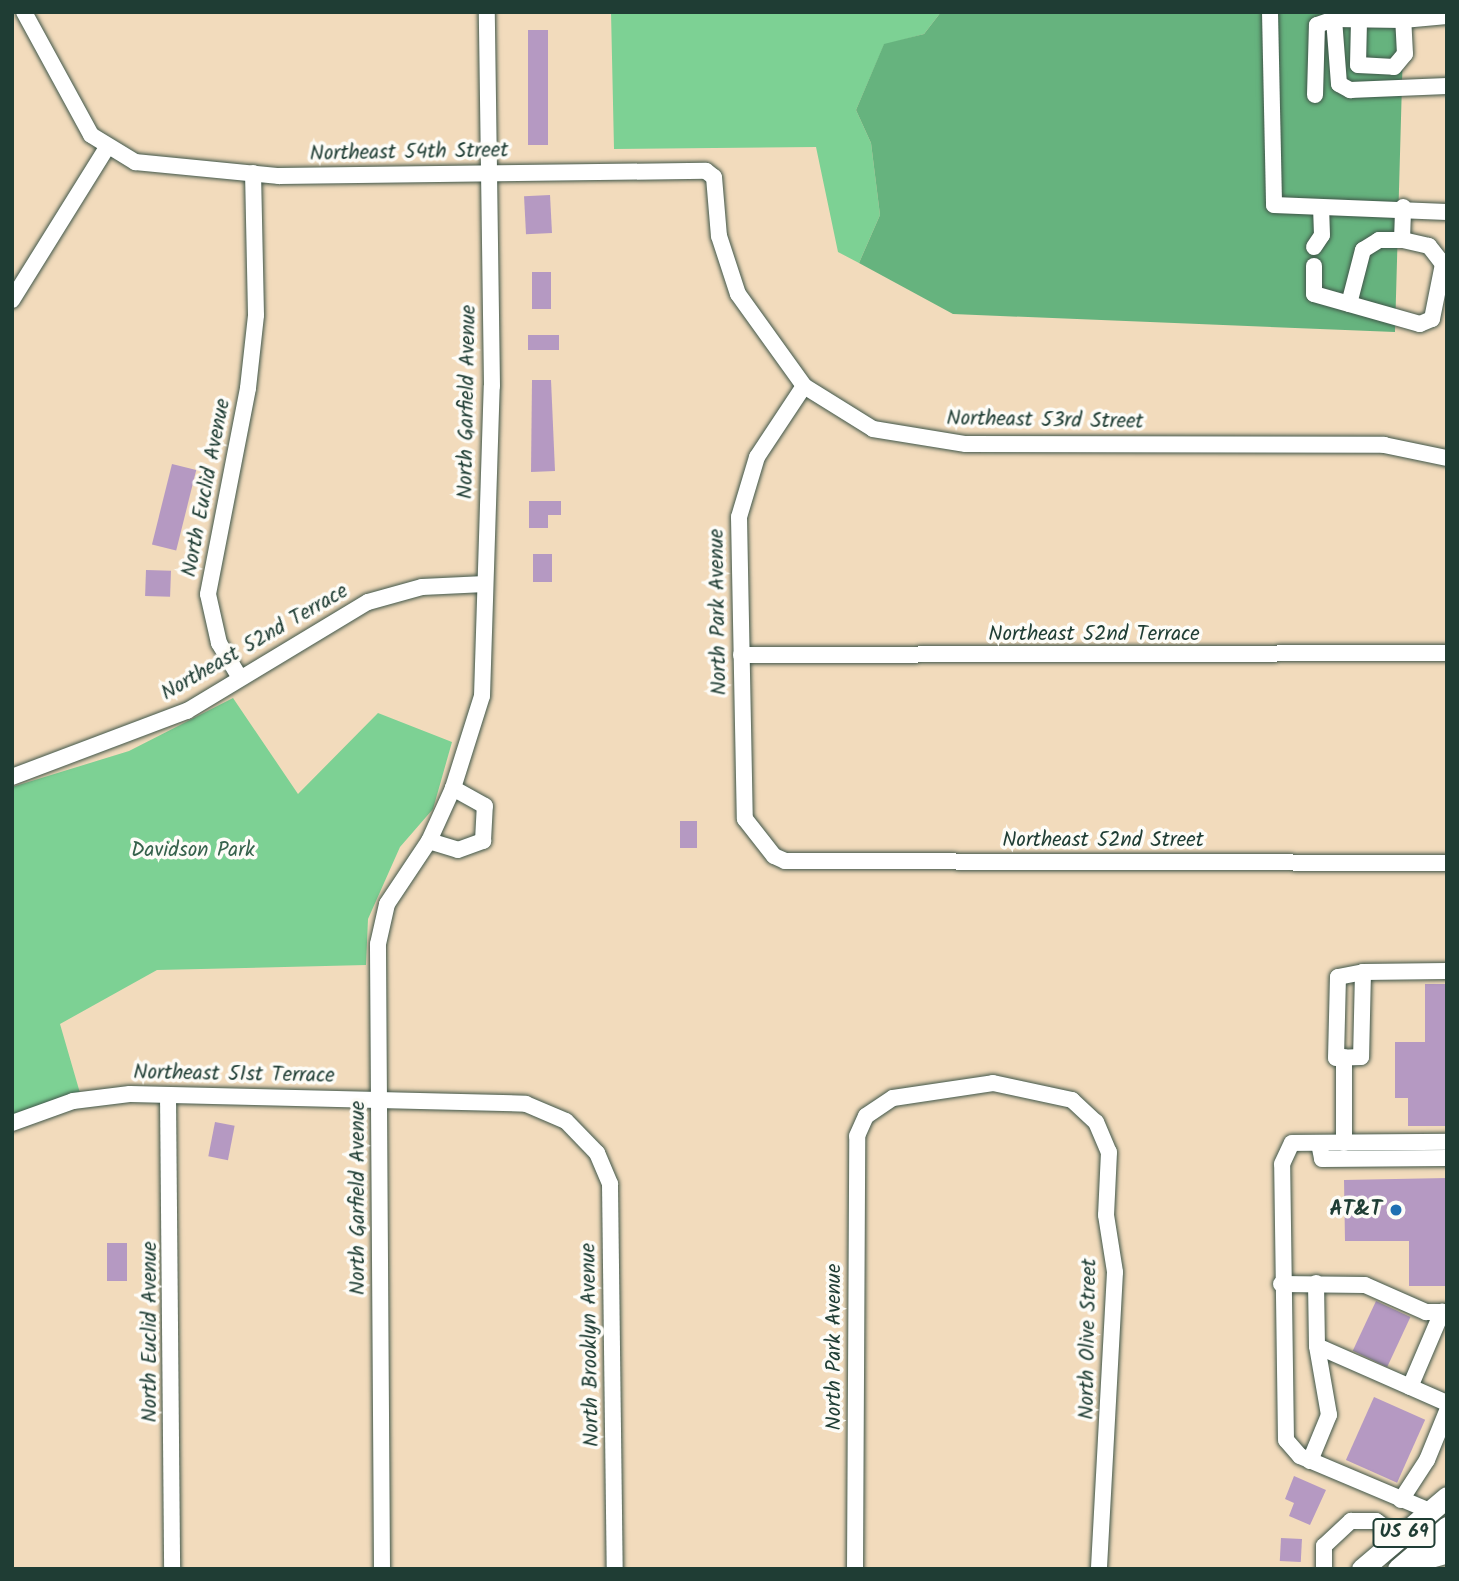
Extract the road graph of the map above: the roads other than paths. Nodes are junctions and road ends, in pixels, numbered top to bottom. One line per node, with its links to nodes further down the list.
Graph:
1 (24, 12): 10 (street)
2 (487, 12): 11 (street, North Garfield Avenue)
3 (1270, 12): 15 (street)
4 (1334, 16): 7 (street); 8 (street); 9 (street)
5 (1447, 16): 6 (street)
6 (1403, 20): 7 (street); 7 (street)
7 (1359, 21)
8 (1447, 86)
9 (1315, 95)
10 (106, 149): 12 (street, Northeast 54th Street); 20 (street)
11 (488, 172): 12 (street, Northeast 54th Street); 13 (street, Northeast 54th Street); 24 (street, North Garfield Avenue)
12 (253, 173): 27 (street, North Euclid Avenue)
13 (713, 177): 22 (street, Northeast 53rd Street)
14 (1403, 207): 15 (street); 16 (street); 17 (street)
15 (1321, 209): 18 (street)
16 (1447, 212)
17 (1402, 240): 21 (street); 21 (street)
18 (1314, 247)
19 (1314, 267): 21 (street)
20 (12, 300)
21 (1349, 304)
22 (804, 386): 23 (street, Northeast 53rd Street); 26 (street, North Park Avenue)
23 (1447, 458)
24 (485, 584): 27 (street, Northeast 52nd Terrace); 29 (street, North Garfield Avenue)
25 (1447, 653): 26 (street, Northeast 52nd Terrace)
26 (741, 655): 31 (street, North Park Avenue)
27 (240, 678): 28 (street, Northeast 52nd Terrace)
28 (12, 777)
29 (453, 788): 30 (street, North Garfield Avenue); 30 (street)
30 (429, 841): 37 (street, North Garfield Avenue)
31 (764, 848): 32 (street, Northeast 52nd Street)
32 (1447, 863)
33 (1447, 971): 34 (street)
34 (1363, 972): 35 (street); 35 (street)
35 (1344, 1058): 43 (street)
36 (168, 1095): 37 (street, Northeast 51st Terrace); 39 (street, Northeast 51st Terrace); 59 (street, North Euclid Avenue)
37 (380, 1098): 40 (street, Northeast 51st Terrace); 60 (street, North Garfield Avenue)
38 (1090, 1115): 62 (street, North Park Avenue); 63 (street, North Olive Street)
39 (12, 1124)
40 (578, 1130): 61 (street, North Brooklyn Avenue)
41 (1447, 1142): 43 (street)
42 (1319, 1143): 43 (street); 44 (street); 46 (street)
43 (1344, 1143)
44 (1447, 1158)
45 (1315, 1283): 46 (street); 47 (street); 48 (street)
46 (1281, 1284): 52 (street)
47 (1444, 1312): 49 (street)
48 (1317, 1346): 49 (street); 52 (street)
49 (1410, 1387): 50 (street)
50 (1447, 1403)
51 (1447, 1411): 54 (street)
52 (1310, 1461): 54 (street)
53 (1447, 1497): 55 (main road, US 69)
54 (1401, 1500): 55 (street)
55 (1430, 1511): 57 (main road, US 69)
56 (1447, 1527): 66 (main road, US 69)
57 (1399, 1538): 64 (street); 65 (main road, US 69)
58 (1447, 1552): 66 (main road)
59 (172, 1569)
60 (382, 1569)
61 (615, 1569)
62 (855, 1569)
63 (1099, 1569)
64 (1324, 1569)
65 (1362, 1569)
66 (1400, 1569)

